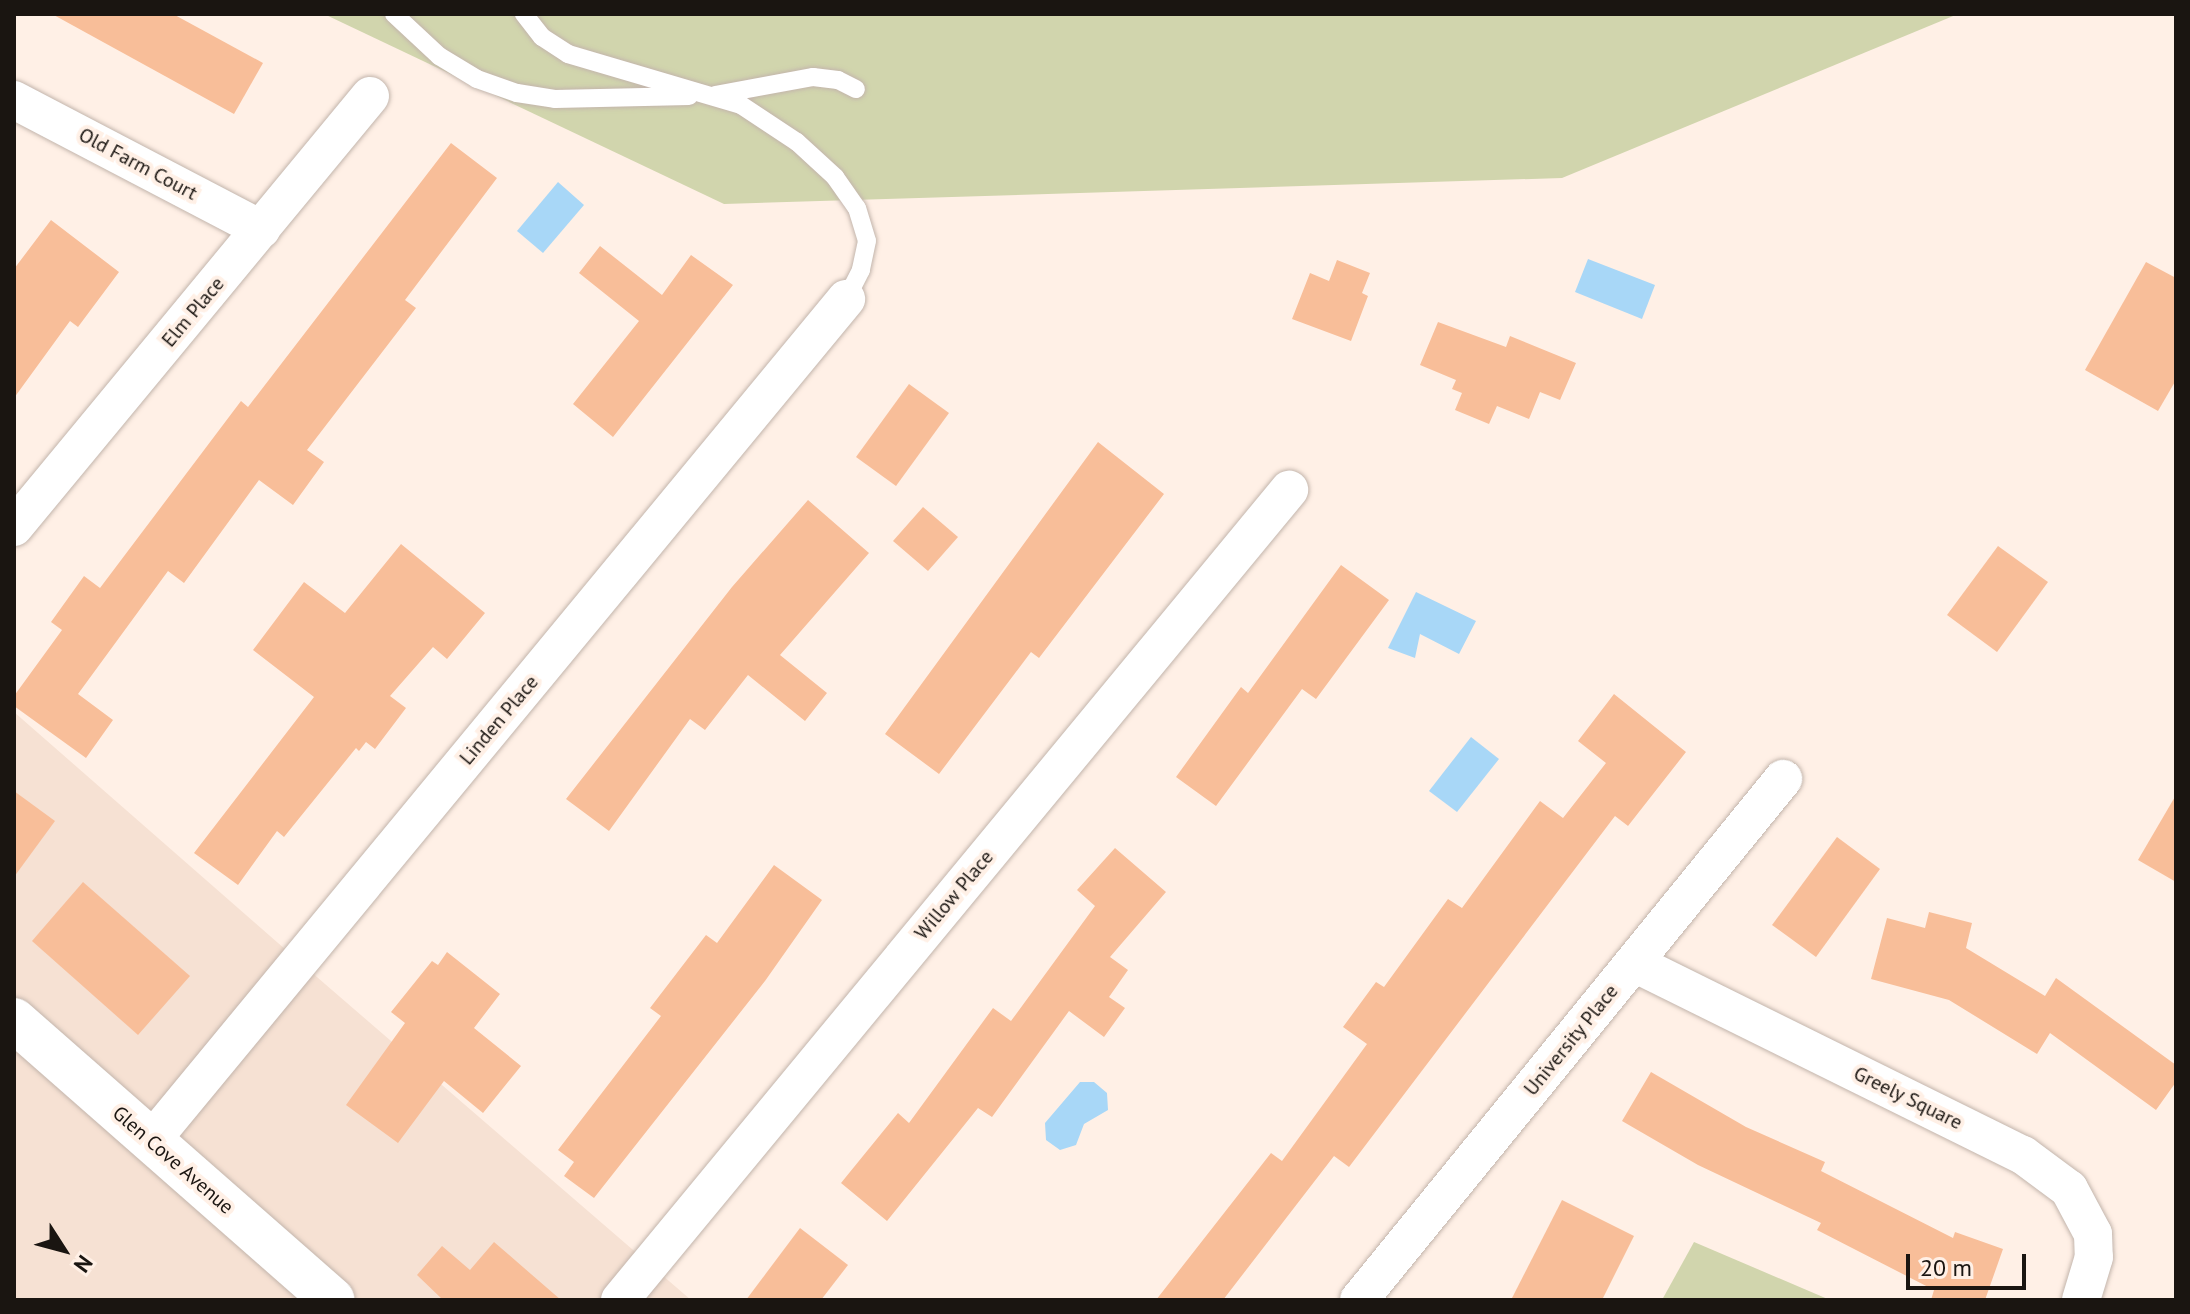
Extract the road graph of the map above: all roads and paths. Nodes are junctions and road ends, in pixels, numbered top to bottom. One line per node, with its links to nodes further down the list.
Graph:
1 (394, 14): 5 (lane)
2 (524, 14): 5 (lane)
3 (856, 89): 5 (lane)
4 (370, 96): 7 (street, Elm Place)
5 (707, 96): 8 (lane)
6 (14, 100): 7 (street, Old Farm Court)
7 (261, 229): 10 (street, Elm Place)
8 (846, 299): 14 (street, Linden Place)
9 (1289, 490): 16 (street, Willow Place)
10 (14, 527)
11 (1783, 779): 12 (street, University Place)
12 (1634, 963): 17 (street, University Place); 18 (street, Greely Square)
13 (14, 1020): 14 (main road, Glen Cove Avenue)
14 (151, 1141): 15 (main road, Glen Cove Avenue)
15 (333, 1300)
16 (620, 1300)
17 (1359, 1300)
18 (2081, 1300)

